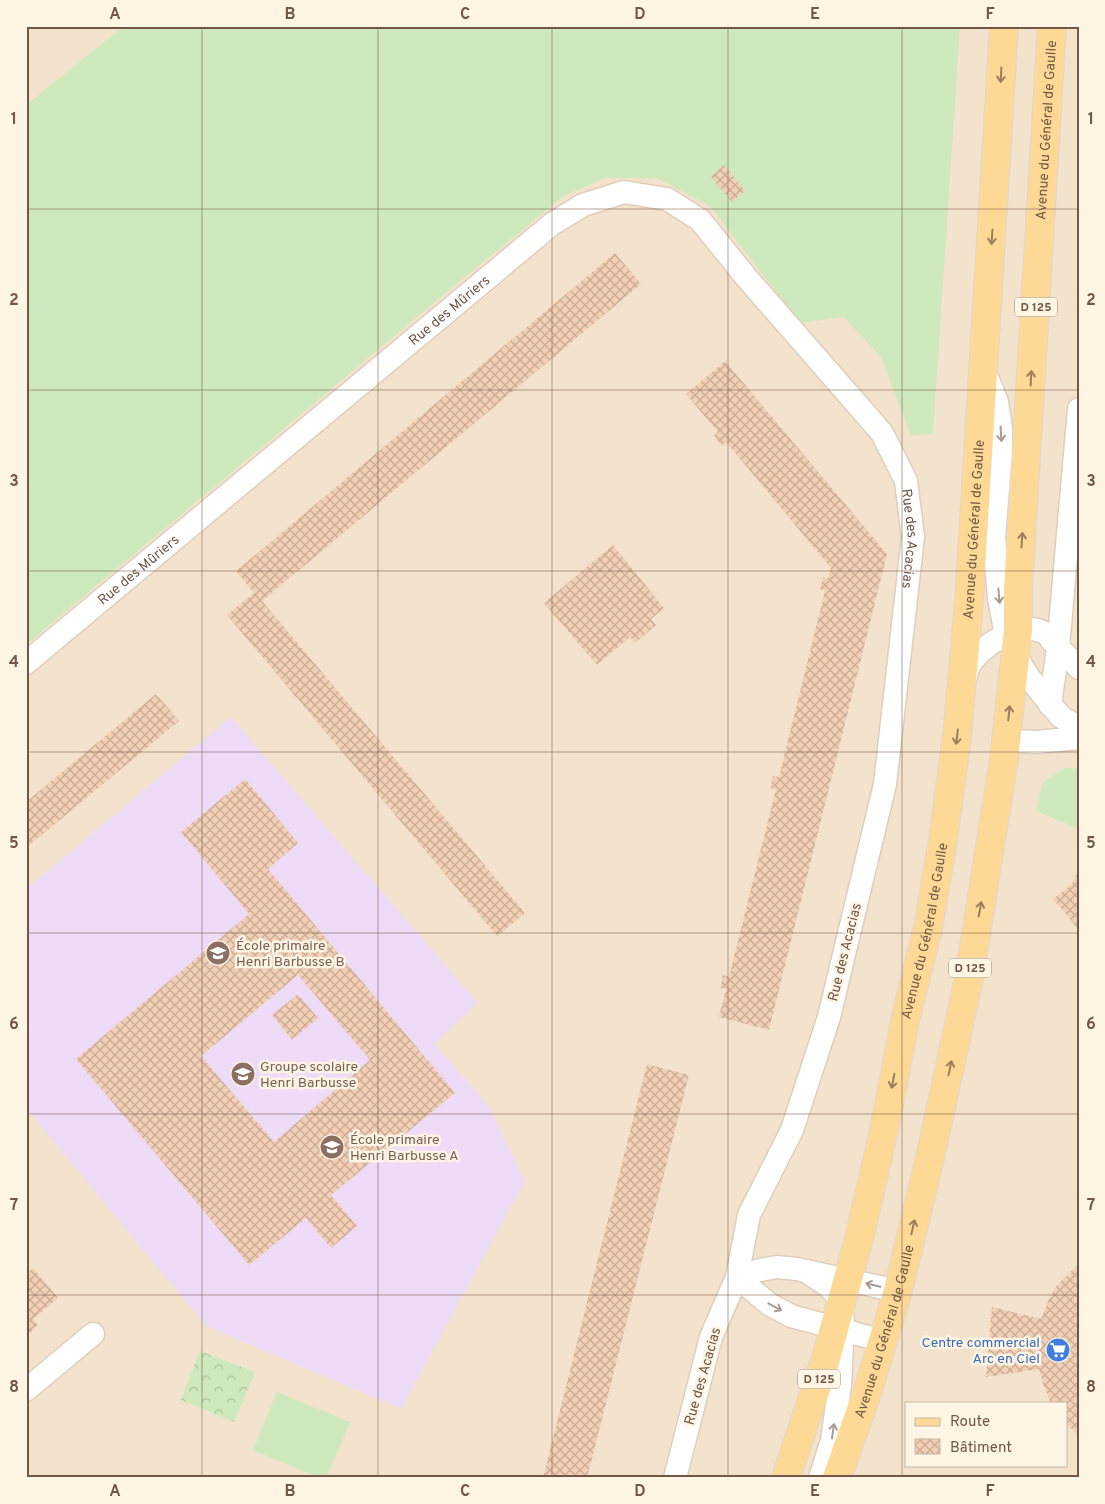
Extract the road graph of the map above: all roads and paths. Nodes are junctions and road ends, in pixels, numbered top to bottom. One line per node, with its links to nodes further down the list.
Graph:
1 (1004, 26): 3 (main road, Avenue du Général de Gaulle / D 125, one-way to 3)
2 (1052, 26): 6 (main road, Avenue du Général de Gaulle / D 125, one-way to 2)
3 (984, 370): 6 (street, Avenue du Général de Gaulle, one-way to 6); 9 (main road, Avenue du Général de Gaulle / D 125)
4 (1079, 410): 6 (street)
5 (866, 415): 7 (street, Rue des Mûriers); 14 (street, Rue des Acacias)
6 (1028, 639): 8 (street); 9 (street); 10 (street); 10 (street, Avenue du Général de Gaulle); 13 (main road, Avenue du Général de Gaulle / D 125, one-way to 6)
7 (26, 663)
8 (1079, 668)
9 (961, 692): 16 (main road, Avenue du Général de Gaulle / D 125, one-way to 16)
10 (1050, 705): 11 (street, Avenue du Général de Gaulle)
11 (1079, 728)
12 (1079, 738): 13 (street)
13 (1006, 741): 15 (main road, Avenue du Général de Gaulle / D 125, one-way to 13)
14 (737, 1277): 16 (street, one-way to 16); 16 (street); 20 (street, Rue des Acacias)
15 (898, 1291): 16 (street, one-way to 16); 18 (main road, Avenue du Général de Gaulle / D 125)
16 (842, 1310): 18 (street); 21 (main road, Avenue du Général de Gaulle / D 125); 22 (street, one-way to 16)
17 (93, 1334): 19 (street)
18 (883, 1342): 23 (main road, Avenue du Général de Gaulle / D 125)
19 (26, 1390)
20 (674, 1478)
21 (786, 1478)
22 (820, 1478)
23 (837, 1478)

